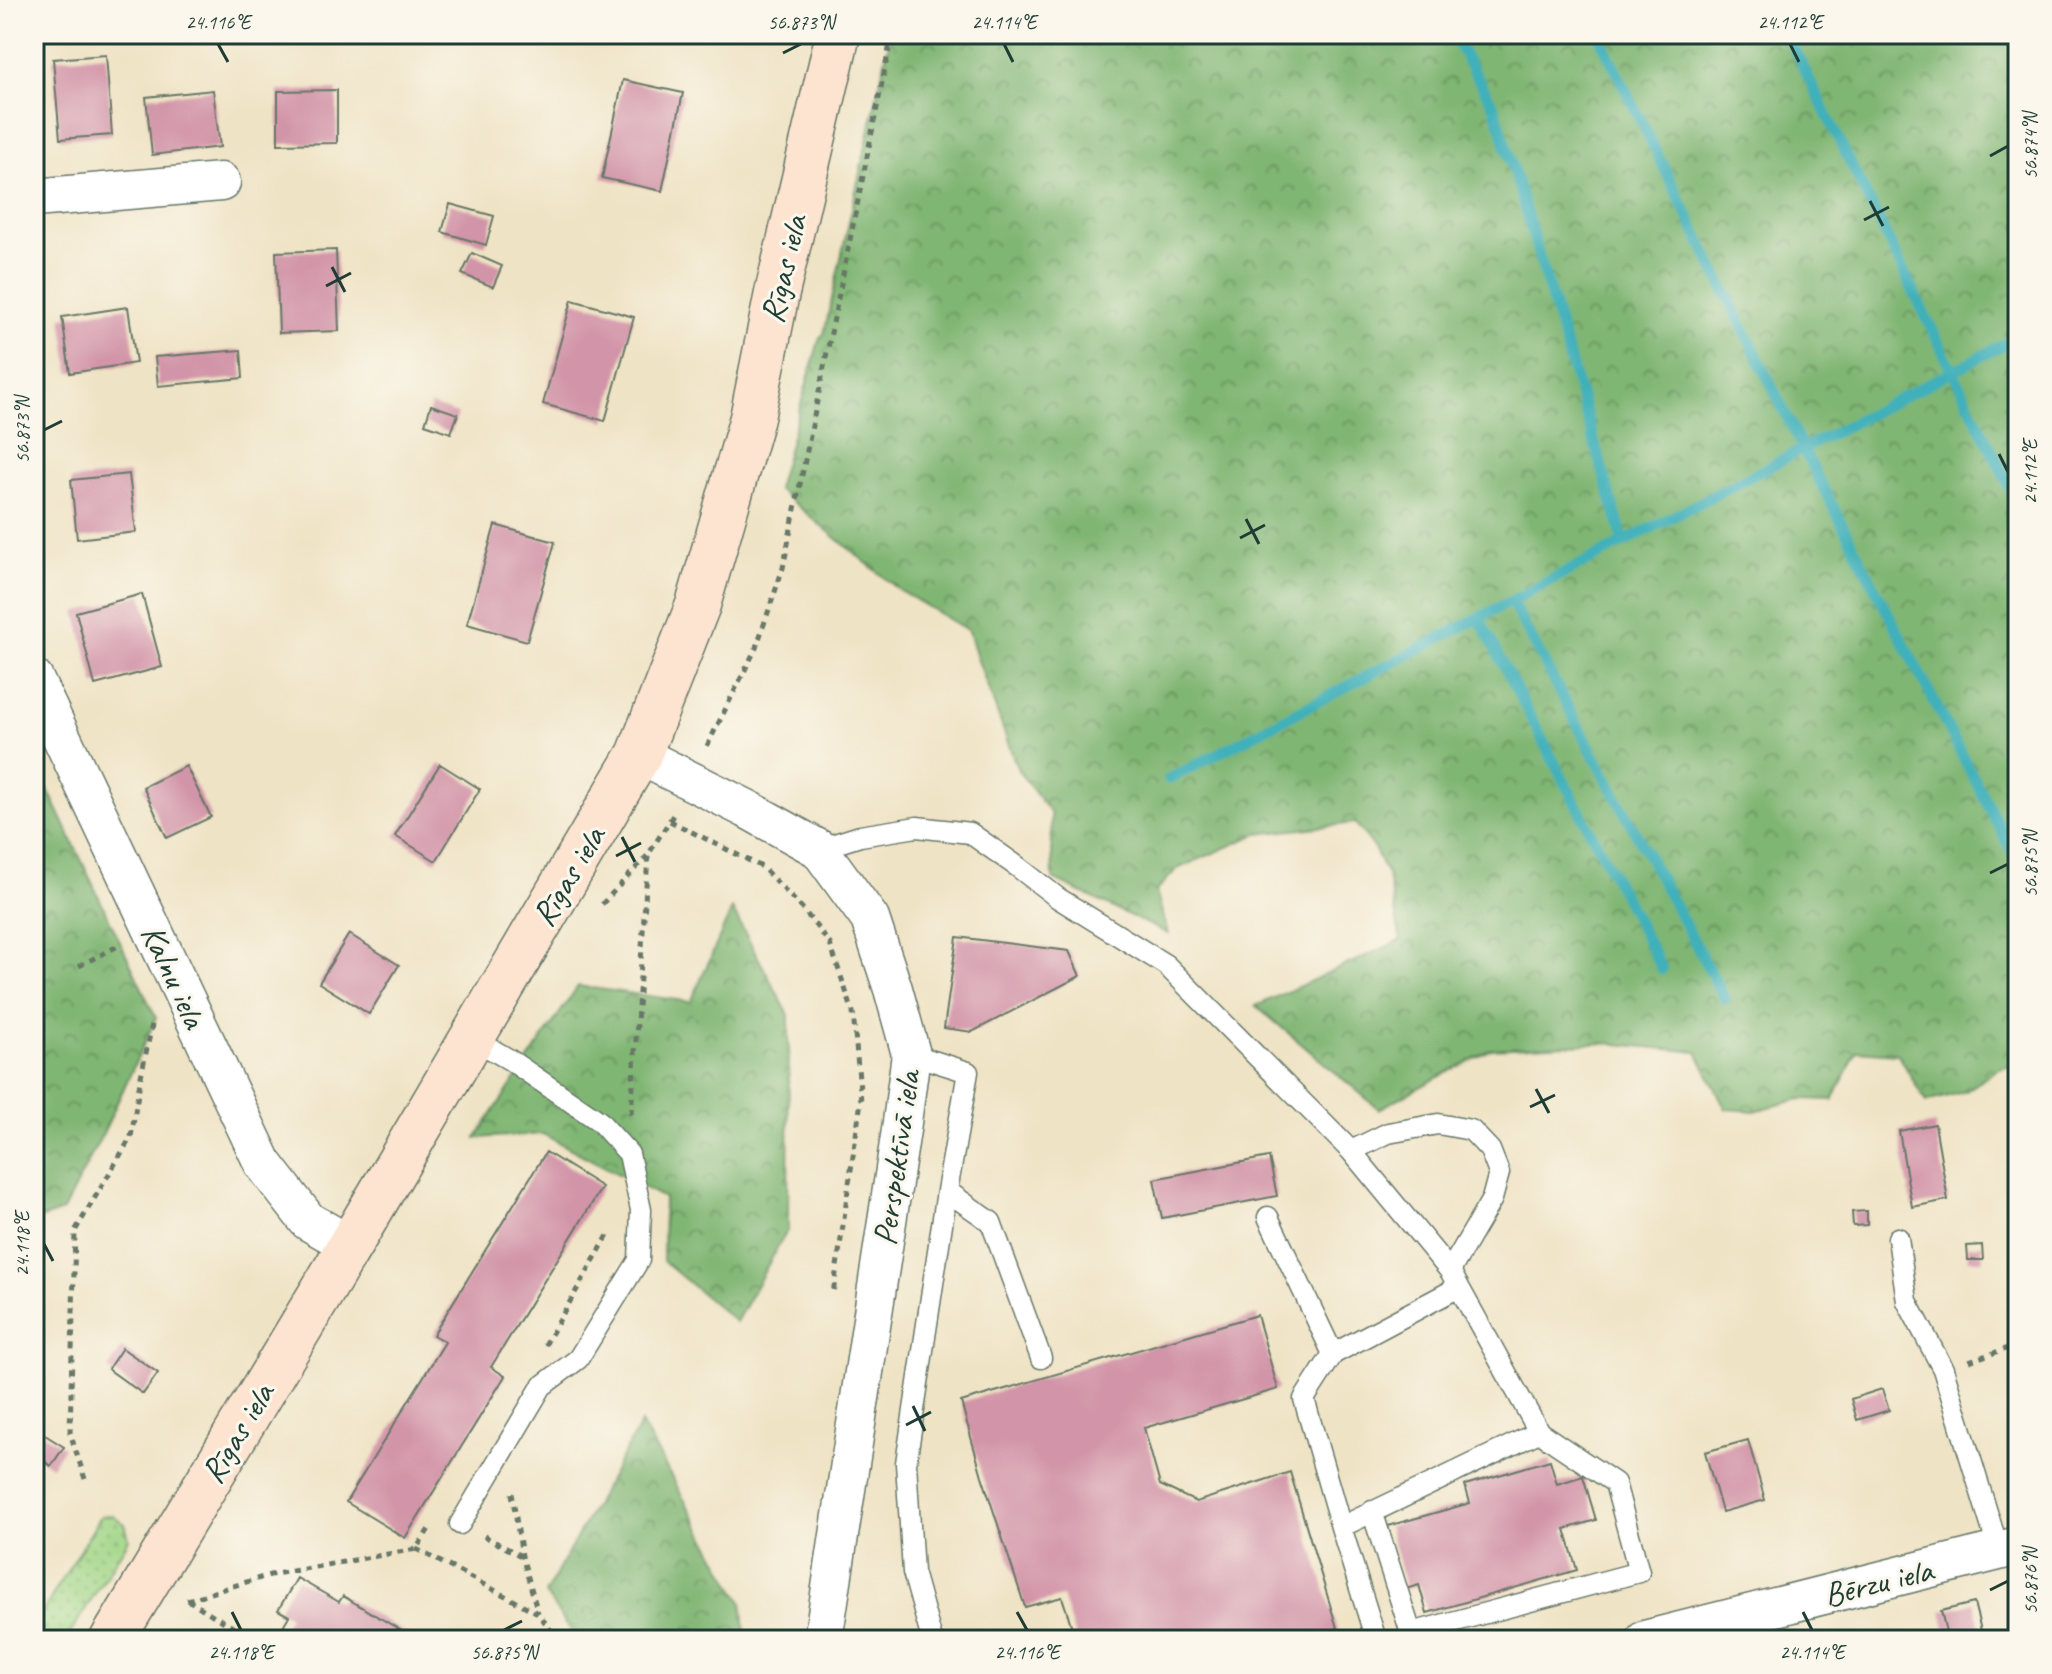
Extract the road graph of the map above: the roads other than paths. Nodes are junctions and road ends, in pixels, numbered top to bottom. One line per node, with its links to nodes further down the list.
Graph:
1 (838, 34): 5 (main road, Rīgas iela)
2 (221, 182): 3 (street)
3 (34, 198)
4 (34, 679): 13 (street, Kalnu iela)
5 (639, 755): 6 (street, Perspektīvā iela); 7 (main road, Rīgas iela)
6 (819, 849): 8 (street, Perspektīvā iela); 9 (lane)
7 (472, 1038): 13 (main road, Rīgas iela); 19 (lane)
8 (911, 1054): 10 (lane); 24 (street, Perspektīvā iela)
9 (1351, 1151): 14 (lane); 14 (lane)
10 (947, 1191): 16 (lane); 25 (lane)
11 (1268, 1217): 15 (lane)
12 (1898, 1238): 21 (lane)
13 (350, 1245): 23 (main road, Rīgas iela)
14 (1455, 1279): 15 (lane); 17 (lane)
15 (1333, 1354): 20 (lane)
16 (1041, 1358)
17 (1539, 1432): 18 (lane); 18 (lane)
18 (1372, 1511): 20 (lane)
19 (460, 1524)
20 (1341, 1527): 26 (lane)
21 (2008, 1548): 22 (street, Bērzu iela)
22 (1720, 1631): 27 (street, Bērzu iela)
23 (112, 1640)
24 (823, 1640)
25 (932, 1640)
26 (1376, 1640)
27 (1645, 1640)

